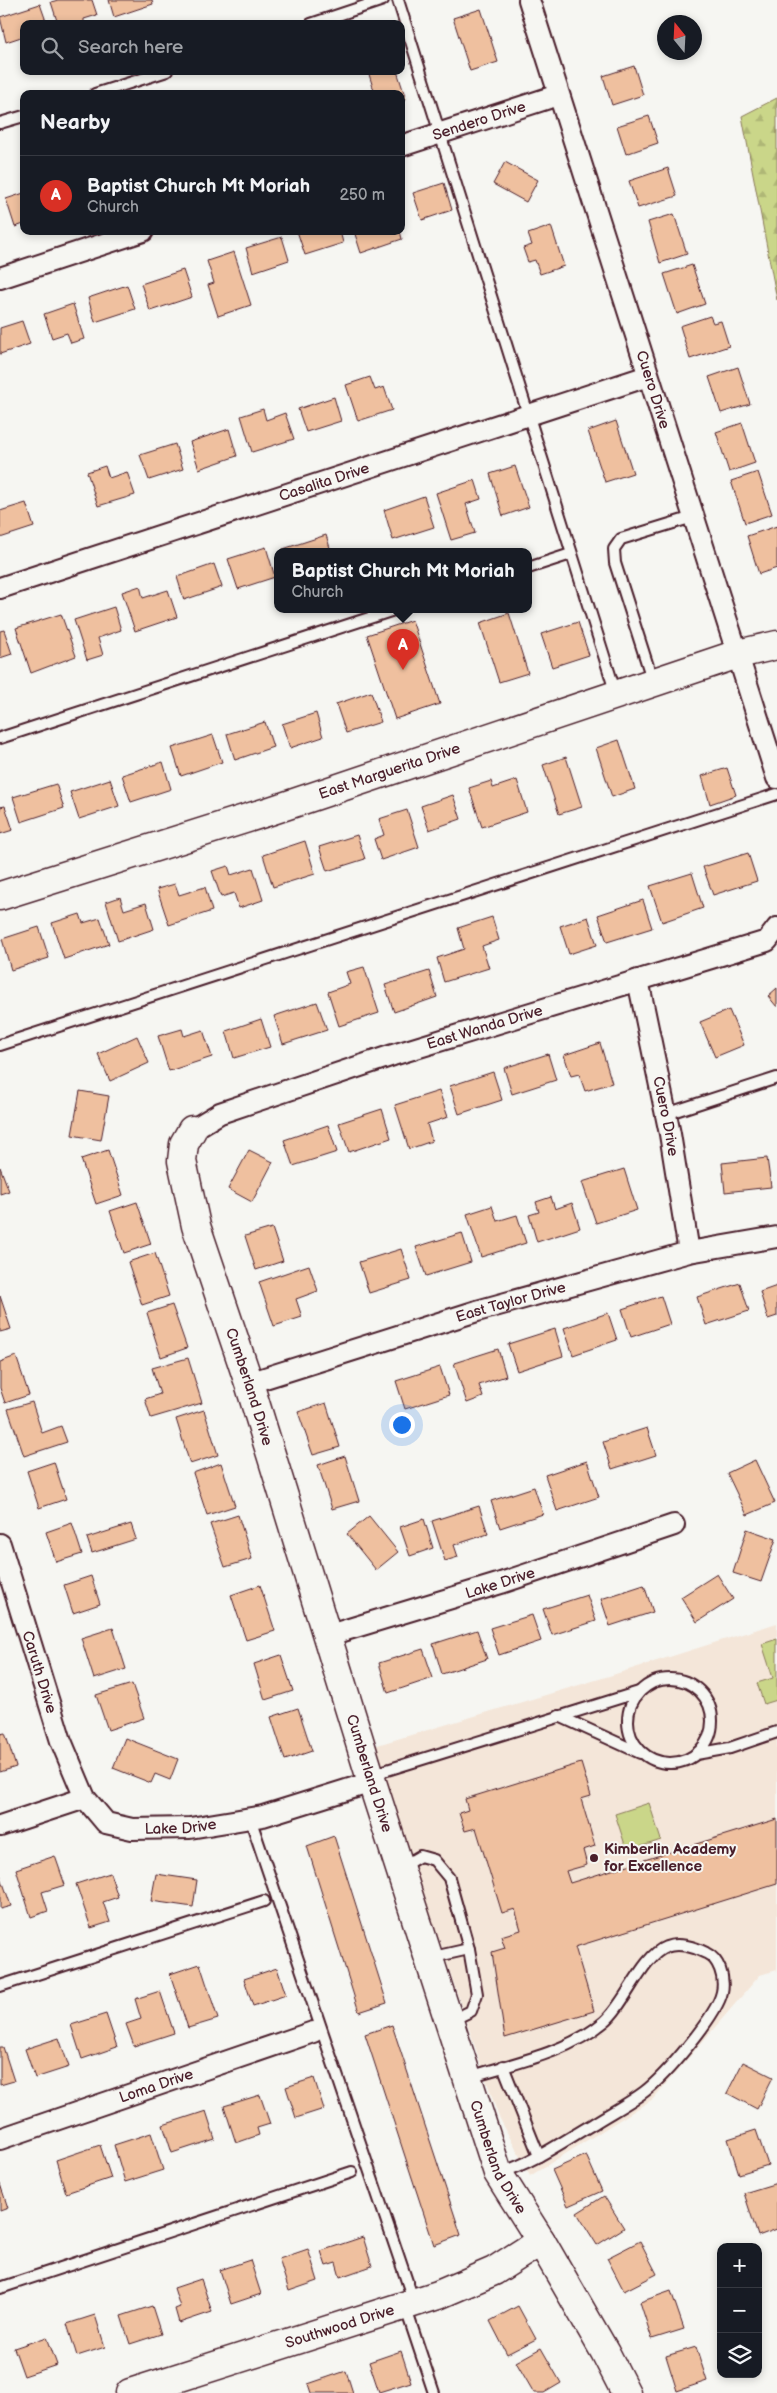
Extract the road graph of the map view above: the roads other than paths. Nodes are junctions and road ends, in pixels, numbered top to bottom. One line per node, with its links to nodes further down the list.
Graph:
1 (383, 0): 4 (lane)
2 (398, 0): 5 (lane)
3 (529, 0): 9 (street, Cuero Drive)
4 (323, 20)
5 (404, 20)
6 (405, 23): 12 (lane)
7 (154, 75): 8 (lane)
8 (108, 90)
9 (558, 95): 12 (street, Sendero Drive); 16 (street, Cuero Drive)
10 (20, 117): 11 (lane)
11 (0, 123)
12 (439, 134): 13 (street, Sendero Drive); 17 (lane)
13 (405, 145)
14 (131, 235): 15 (street)
15 (0, 278)
16 (648, 376): 17 (street, Casalita Drive); 18 (street, Cuero Drive)
17 (527, 416): 19 (lane); 21 (street, Casalita Drive)
18 (694, 516): 24 (street, Cuero Drive); 25 (lane)
19 (571, 554): 20 (lane); 26 (lane)
20 (532, 567)
21 (0, 588)
22 (385, 613): 27 (lane)
23 (777, 645): 24 (street, East Marguerita Drive)
24 (738, 654): 25 (street, East Marguerita Drive); 28 (street, Cuero Drive)
25 (653, 683): 26 (street, East Marguerita Drive)
26 (616, 695): 30 (street, East Marguerita Drive)
27 (0, 738)
28 (777, 778)
29 (777, 794): 33 (lane)
30 (0, 896)
31 (777, 928): 32 (street, East Wanda Drive)
32 (638, 980): 35 (street, Cuero Drive); 36 (street, East Wanda Drive)
33 (0, 1046)
34 (777, 1078): 35 (lane)
35 (666, 1114): 38 (street, Cuero Drive)
36 (192, 1130): 39 (street, Cumberland Drive)
37 (777, 1237): 38 (street, East Taylor Drive)
38 (689, 1252): 39 (street, East Taylor Drive)
39 (249, 1383): 42 (street, Cumberland Drive)
40 (674, 1525): 42 (street, Lake Drive)
41 (0, 1544): 49 (street, Caruth Drive)
42 (326, 1636): 48 (street, Cumberland Drive)
43 (639, 1692): 44 (lane); 46 (lane); 47 (lane)
44 (559, 1716): 46 (lane); 48 (lane)
45 (777, 1732): 47 (lane)
46 (644, 1754): 47 (lane)
47 (696, 1754)
48 (371, 1778): 50 (street, Lake Drive); 52 (street, Cumberland Drive)
49 (85, 1798): 50 (street, Lake Drive); 51 (street)
50 (250, 1818): 67 (lane)
51 (0, 1826)
52 (399, 1867): 54 (lane); 55 (street, Cumberland Drive)
53 (264, 1901): 56 (lane)
54 (469, 1949): 55 (lane); 57 (lane)
55 (429, 1958): 57 (street, Cumberland Drive)
56 (0, 1986)
57 (449, 2022): 60 (street, Cumberland Drive)
58 (313, 2032): 61 (street, Loma Drive)
59 (503, 2066): 60 (lane); 62 (lane); 62 (lane)
60 (469, 2077): 64 (street, Cumberland Drive)
61 (0, 2139)
62 (540, 2156): 64 (lane)
63 (352, 2172): 66 (lane)
64 (498, 2173): 65 (street, Cumberland Drive)
65 (542, 2241): 67 (street, Southwood Drive); 70 (street, Cumberland Drive)
66 (0, 2288)
67 (409, 2304): 68 (street, Southwood Drive); 69 (lane)
68 (130, 2393)
69 (434, 2393)
70 (626, 2393)

